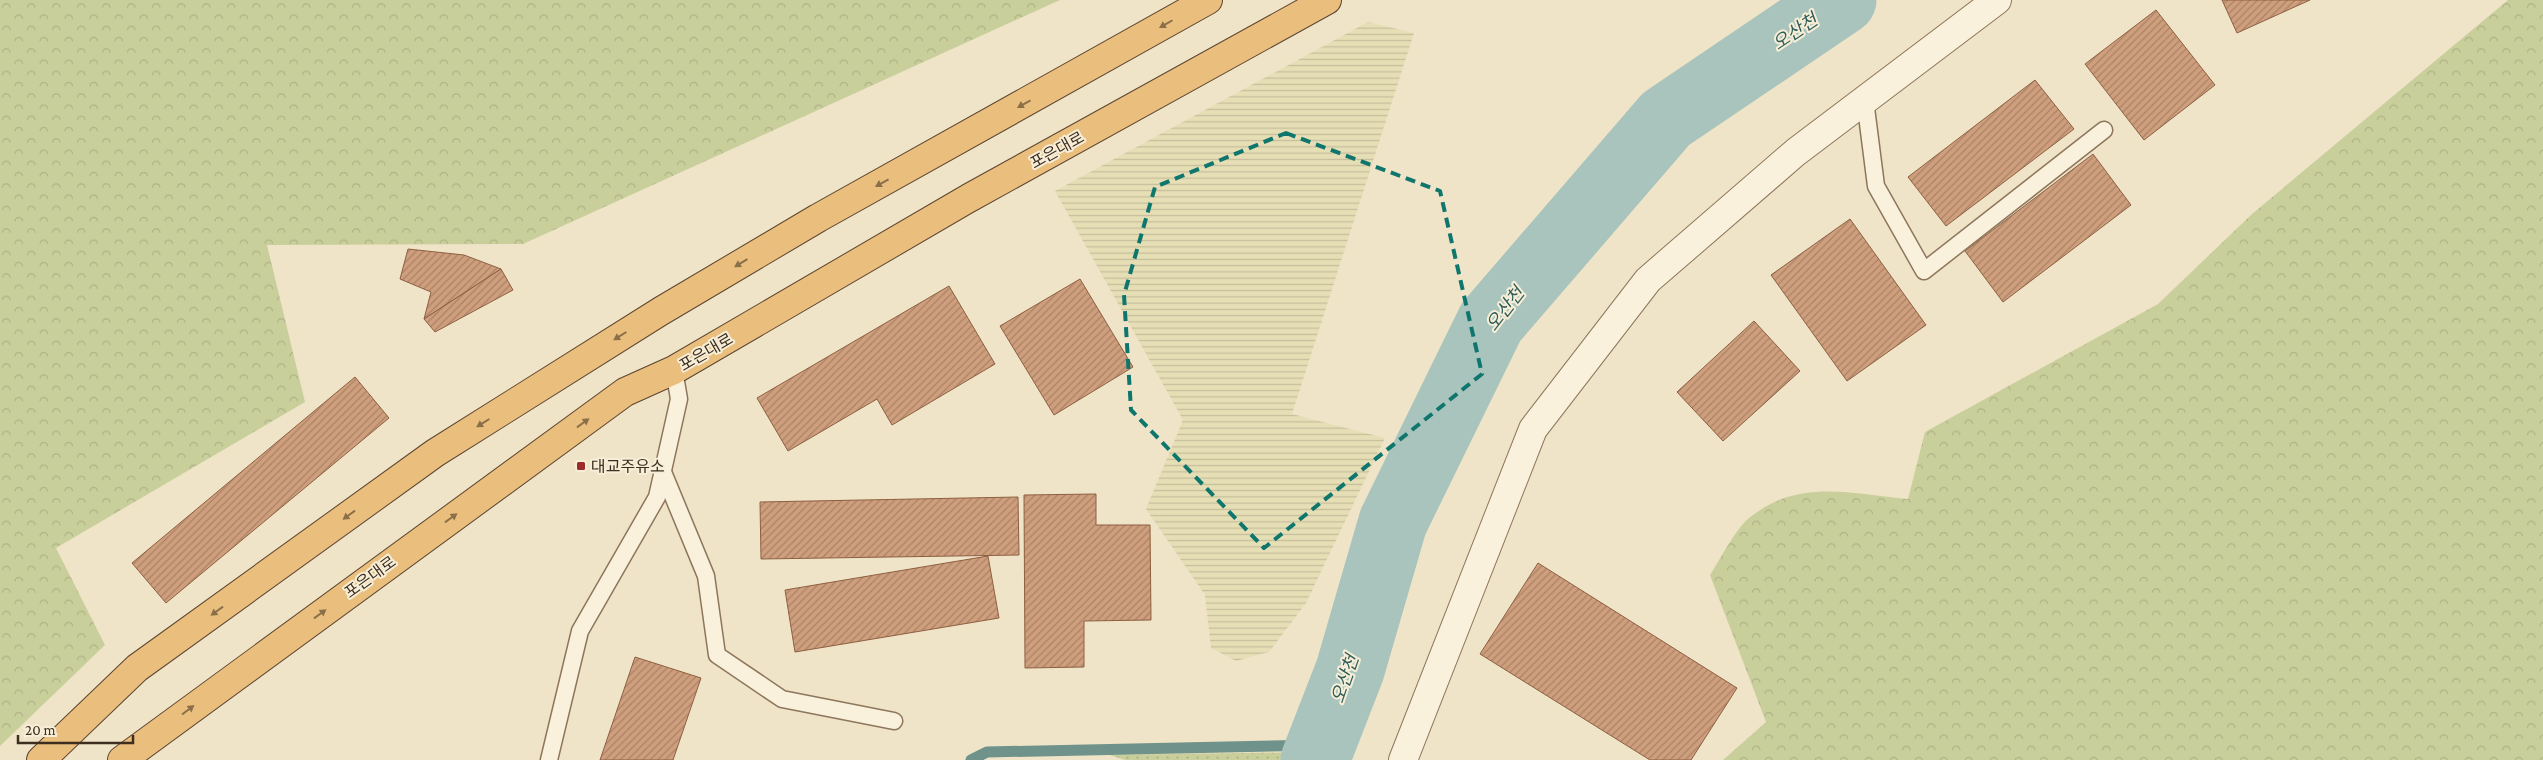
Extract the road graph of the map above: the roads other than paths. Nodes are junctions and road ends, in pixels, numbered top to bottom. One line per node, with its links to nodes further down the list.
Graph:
1 (1208, 0): 9 (highway, one-way to 9)
2 (1327, 0): 6 (highway, 포은대로)
3 (1998, 0): 4 (street)
4 (1865, 100): 5 (lane); 12 (street)
5 (2104, 130)
6 (674, 370): 7 (lane); 10 (highway, 포은대로, one-way to 6)
7 (663, 472): 8 (lane); 11 (lane)
8 (894, 720)
9 (41, 760)
10 (122, 760)
11 (549, 760)
12 (1403, 760)

